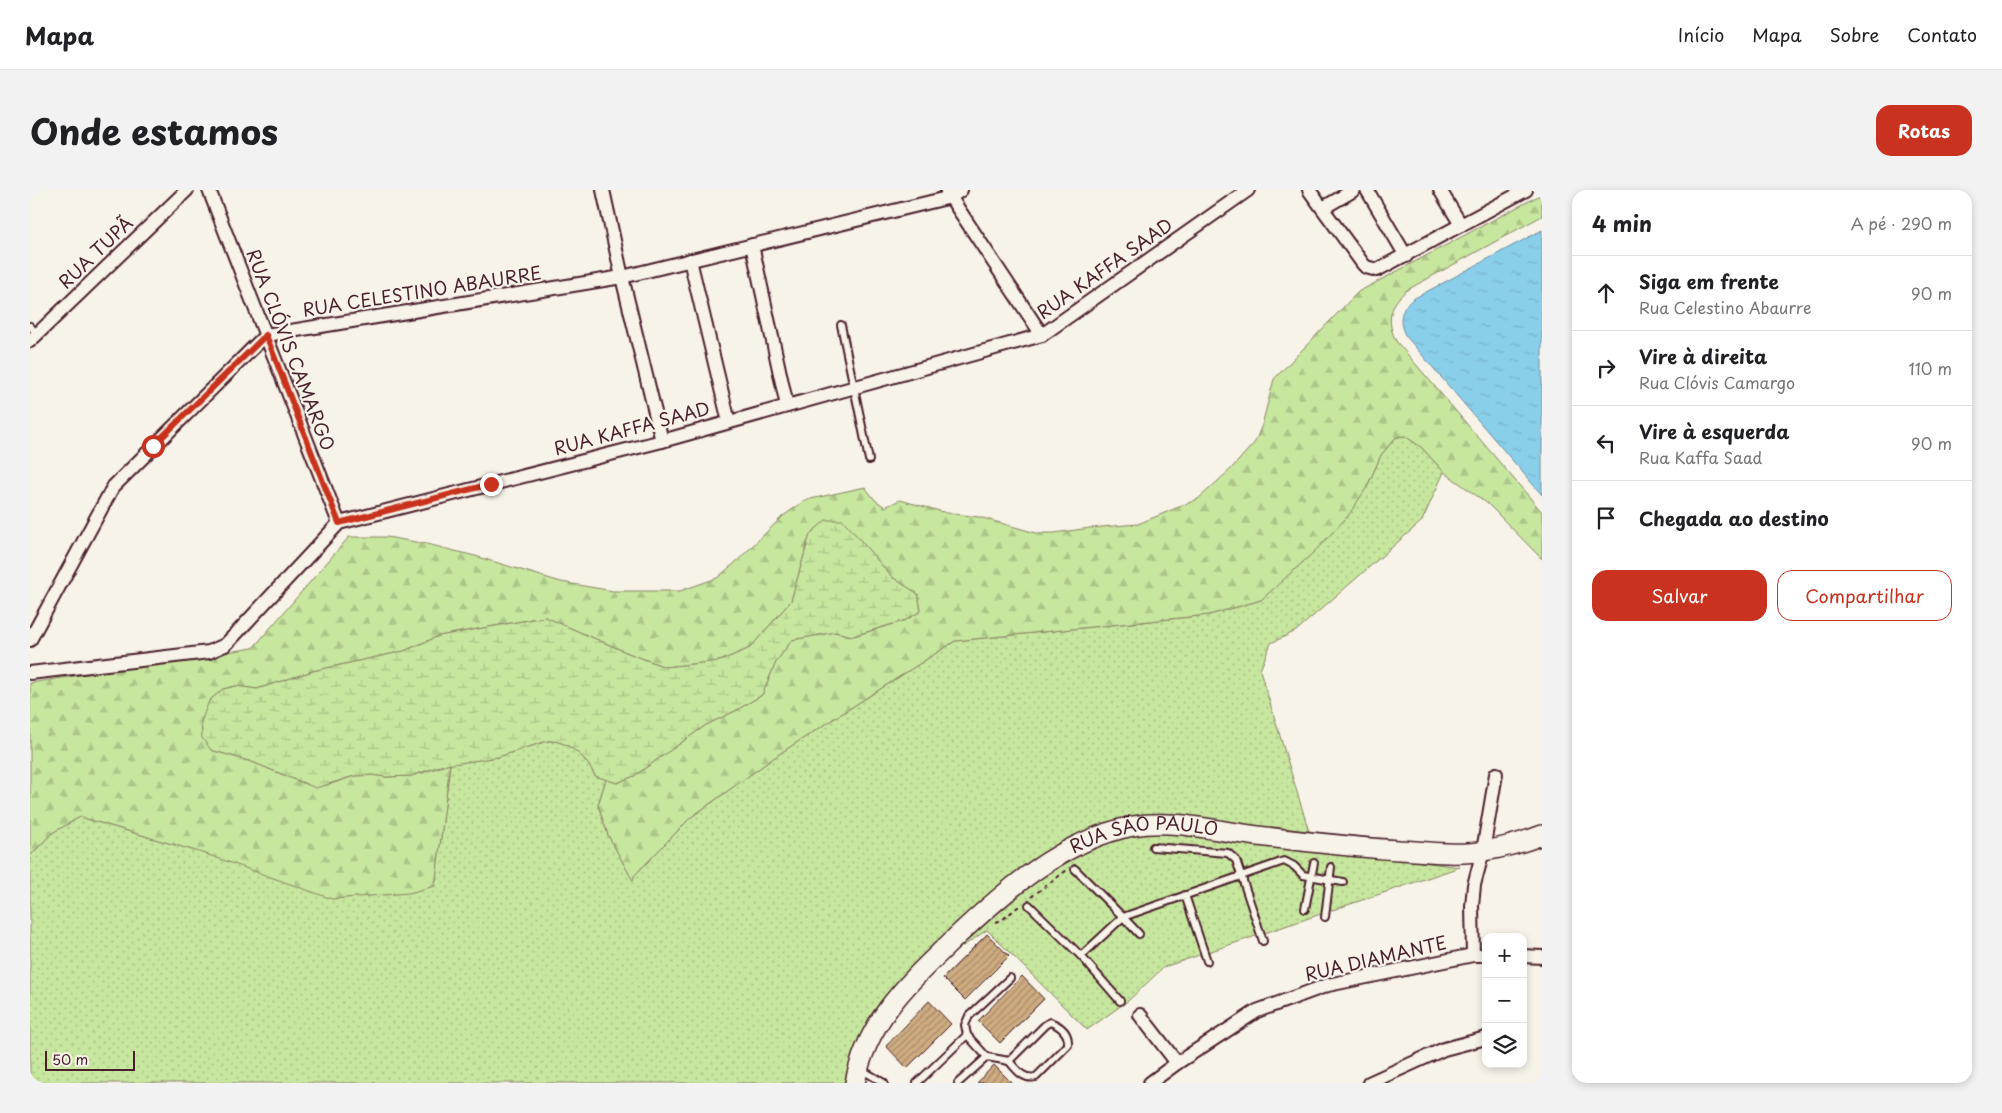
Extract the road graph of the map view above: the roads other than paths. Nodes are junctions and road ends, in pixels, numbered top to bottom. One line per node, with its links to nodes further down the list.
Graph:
1 (187, 190): 18 (street, RUA TUPÃ)
2 (209, 190): 19 (street, RUA CLÓVIS CAMARGO)
3 (603, 190): 16 (street)
4 (1248, 190): 20 (street, RUA KAFFA SAAD)
5 (1309, 190): 11 (street)
6 (1354, 190): 11 (street)
7 (1367, 190): 14 (street)
8 (1440, 190): 12 (street)
9 (953, 192): 13 (street, RUA CELESTINO ABAURRE); 20 (street)
10 (1518, 192): 12 (street)
11 (1323, 208): 14 (street)
12 (1461, 225): 14 (street)
13 (752, 245): 15 (street, RUA CELESTINO ABAURRE); 22 (street)
14 (1406, 256)
15 (690, 260): 16 (street, RUA CELESTINO ABAURRE); 23 (street)
16 (622, 276): 19 (street, RUA CELESTINO ABAURRE); 24 (street)
17 (841, 325): 21 (lane)
18 (32, 334)
19 (266, 335): 26 (street, RUA CLÓVIS CAMARGO); 27 (street)
20 (1042, 335): 21 (street, RUA KAFFA SAAD)
21 (854, 388): 22 (street, RUA KAFFA SAAD); 25 (lane)
22 (787, 406): 23 (street, RUA KAFFA SAAD)
23 (729, 422): 24 (street, RUA KAFFA SAAD)
24 (662, 440): 26 (street, RUA KAFFA SAAD)
25 (869, 460)
26 (339, 523): 28 (street)
27 (30, 640)
28 (30, 673)
29 (1496, 774): 32 (street)
30 (1542, 835): 32 (street, RUA SÃO PAULO)
31 (1153, 847): 36 (lane)
32 (1483, 851): 47 (street); 61 (street, RUA SÃO PAULO)
33 (1314, 864): 37 (lane)
34 (1331, 867): 38 (lane)
35 (1074, 868): 43 (lane)
36 (1241, 876): 37 (lane); 40 (lane); 46 (lane)
37 (1311, 877): 38 (lane); 42 (lane)
38 (1328, 880): 39 (lane); 44 (lane)
39 (1343, 882)
40 (1185, 895): 43 (lane); 52 (lane)
41 (1027, 902): 49 (lane)
42 (1306, 909)
43 (1123, 917): 45 (lane); 49 (lane)
44 (1325, 917)
45 (1139, 934)
46 (1263, 941)
47 (1473, 954): 48 (street, RUA DIAMANTE); 60 (street, RUA DIAMANTE)
48 (1482, 955)
49 (1081, 956): 54 (lane)
50 (1527, 956): 51 (street)
51 (1542, 957)
52 (1207, 961)
53 (1010, 978): 56 (lane)
54 (1120, 1001)
55 (1140, 1015): 60 (street)
56 (967, 1035): 58 (lane); 63 (lane)
57 (1482, 1039): 66 (street)
58 (987, 1057): 59 (lane); 64 (lane)
59 (1009, 1061): 59 (lane)
60 (1177, 1063): 65 (street, RUA DIAMANTE)
61 (857, 1076): 62 (lane)
62 (884, 1083)
63 (917, 1083)
64 (958, 1083)
65 (1150, 1083)
66 (1369, 1083)

